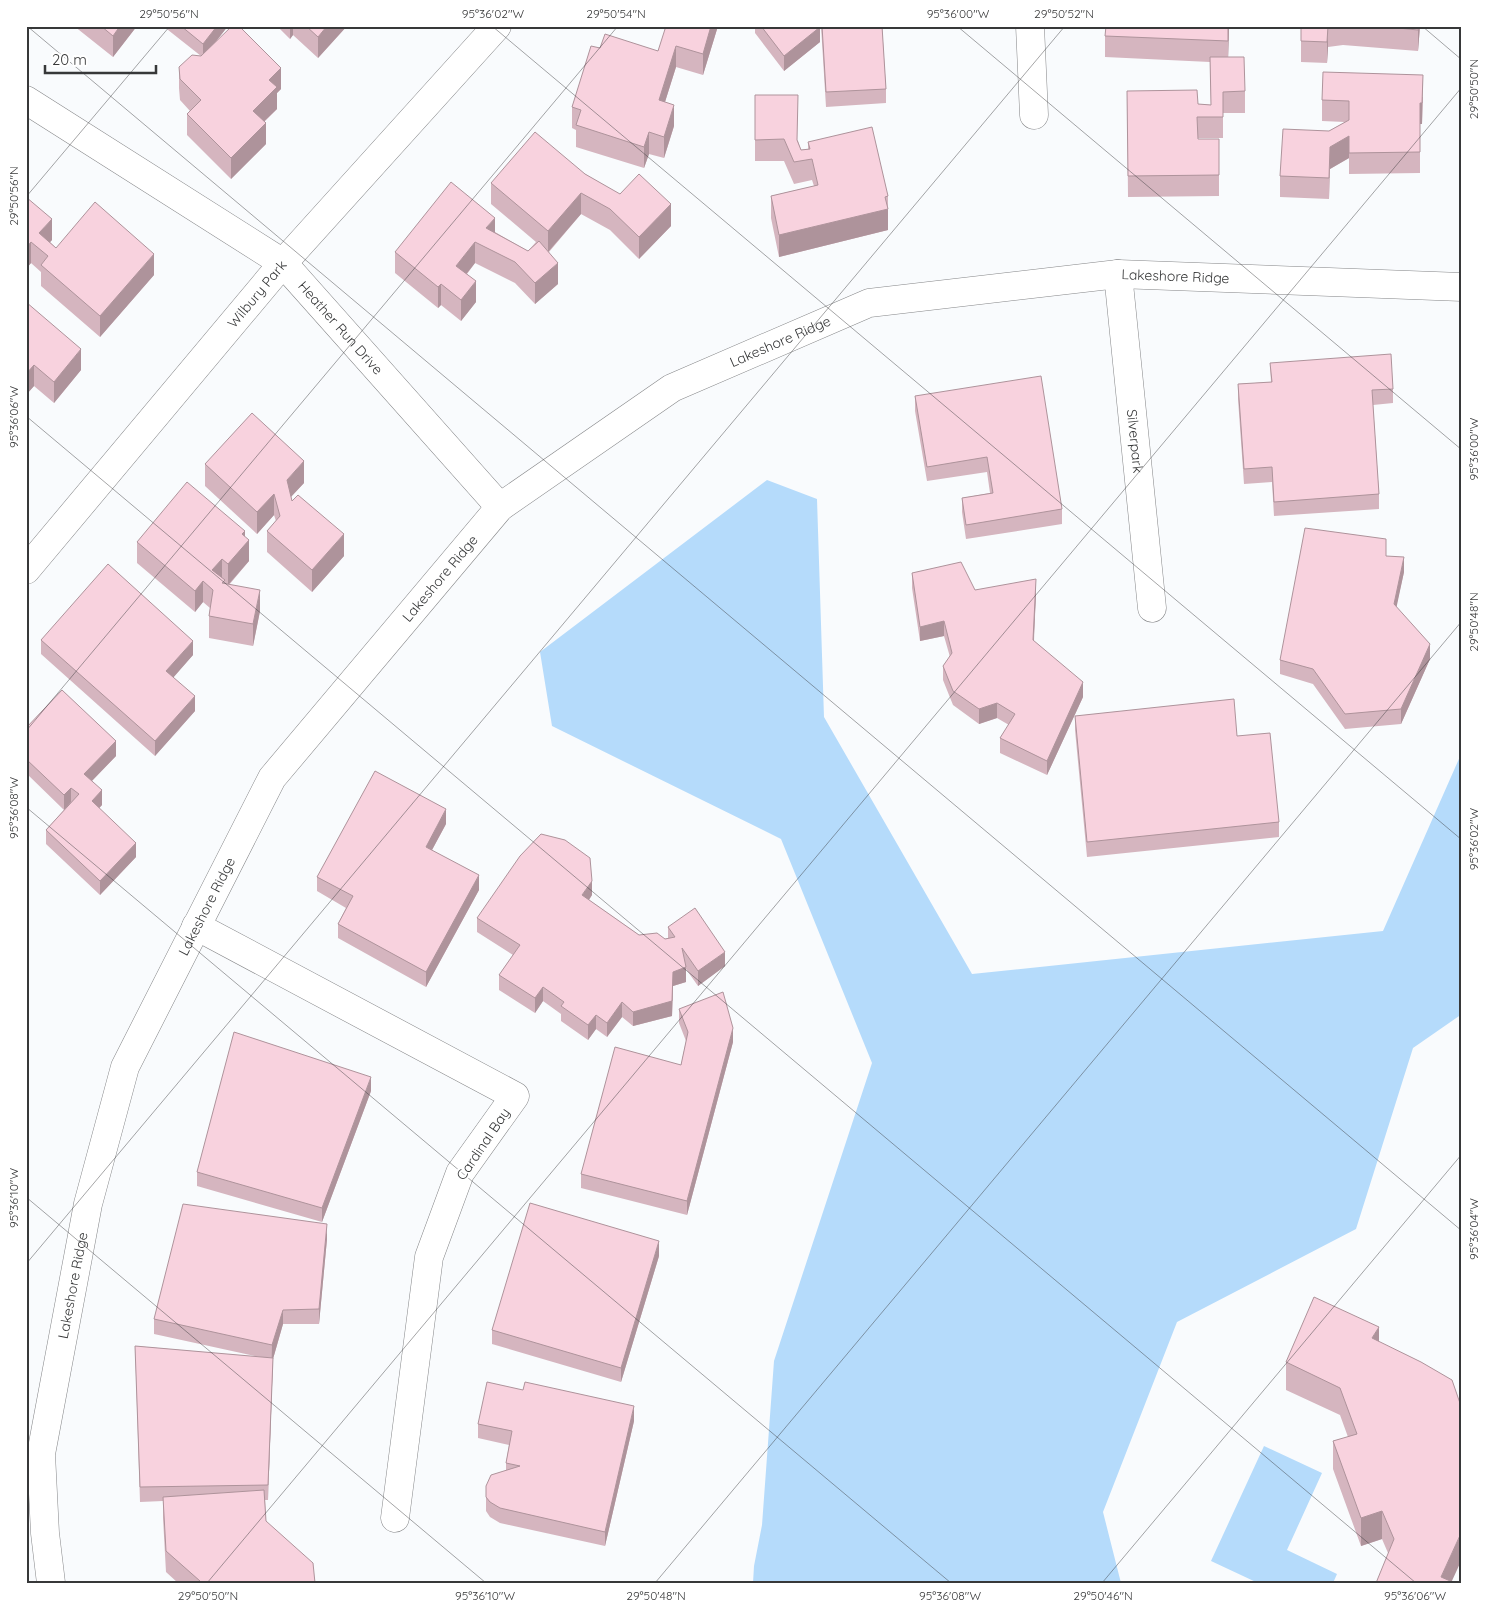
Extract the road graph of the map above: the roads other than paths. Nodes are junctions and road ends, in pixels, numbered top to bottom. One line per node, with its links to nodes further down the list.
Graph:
1 (497, 26): 5 (street, Wilbury Park)
2 (1030, 26): 4 (street)
3 (26, 100): 5 (street, Heather Run Drive)
4 (1034, 115)
5 (283, 263): 8 (street, Heather Run Drive); 9 (street, Wilbury Park)
6 (1118, 274): 7 (street, Lakeshore Ridge); 8 (street, Lakeshore Ridge); 10 (street, Silverpark)
7 (1462, 287)
8 (500, 507): 11 (street, Lakeshore Ridge)
9 (26, 570)
10 (1152, 608)
11 (196, 926): 12 (street, Lakeshore Ridge); 13 (street, Cardinal Bay)
12 (34, 1455): 14 (street, Lakeshore Ridge)
13 (395, 1518)
14 (35, 1534): 15 (street, Lakeshore Ridge)
15 (51, 1583)

